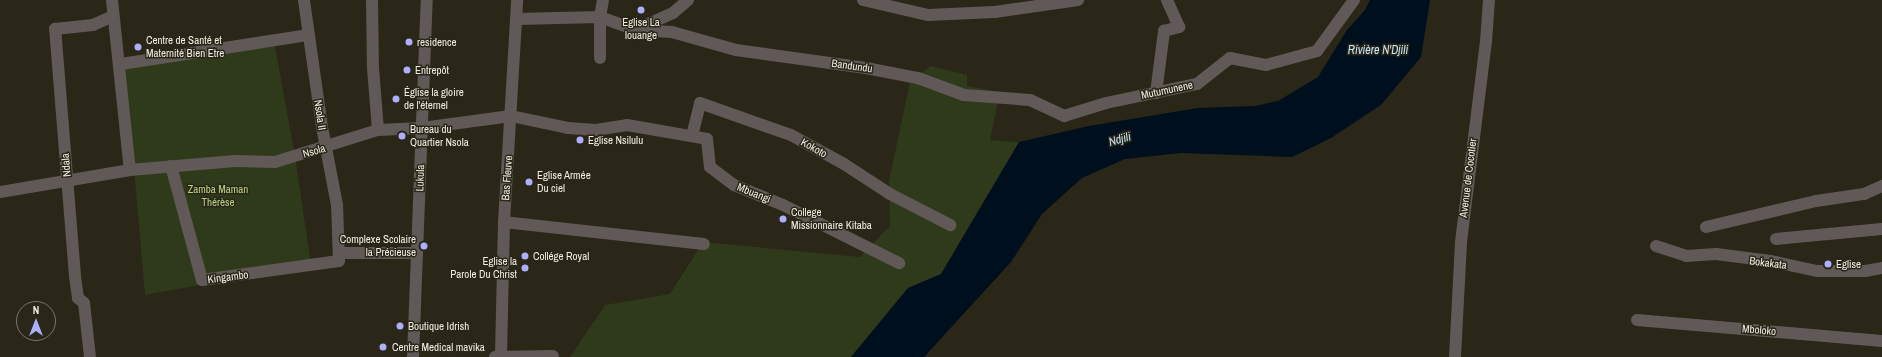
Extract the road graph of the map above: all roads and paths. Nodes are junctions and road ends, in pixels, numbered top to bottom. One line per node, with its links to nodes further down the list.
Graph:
1 (112, 0): 13 (street)
2 (304, 0): 17 (street, Nsola II)
3 (372, 0): 25 (street)
4 (427, 0): 24 (street, Lukula)
5 (517, 0): 15 (street, Bas Fleuve)
6 (603, 0): 14 (street)
7 (688, 0): 16 (street)
8 (863, 0): 9 (street)
9 (1078, 0)
10 (1167, 0): 20 (street)
11 (1354, 0): 20 (street, Mutumunene)
12 (1489, 0): 50 (street, Avenue de Cocotier)
13 (113, 16): 19 (street); 30 (street, Ndala)
14 (600, 17): 15 (street); 16 (street, Bandundu); 18 (street)
15 (516, 19): 21 (street, Bas Fleuve)
16 (635, 30): 22 (street, Bandundu)
17 (309, 36): 19 (street); 27 (street, Nsola II)
18 (600, 58)
19 (121, 64): 29 (street)
20 (1156, 93): 22 (street, Mutumunene)
21 (512, 116): 23 (street, Nsola); 24 (street, Nsola); 33 (street, Bas Fleuve)
22 (1064, 116)
23 (626, 125): 26 (street, Mbuangi)
24 (422, 128): 25 (street, Nsola); 41 (street, Lukula)
25 (378, 130): 27 (street, Nsola)
26 (692, 136): 34 (street, Kokoto); 42 (street, Mbuangi)
27 (326, 148): 28 (street, Nsola); 40 (street, Nsola II)
28 (171, 166): 29 (street, Nsola); 40 (street, Kingambo)
29 (130, 170): 30 (street, Nsola)
30 (67, 181): 32 (street, Nsola); 48 (street, Ndala)
31 (1882, 186): 35 (street)
32 (0, 192)
33 (504, 222): 38 (street); 46 (street, Bas Fleuve)
34 (950, 225)
35 (1706, 227)
36 (1882, 228): 37 (street)
37 (1776, 239)
38 (704, 244)
39 (1656, 246): 43 (street, Bokakata)
40 (339, 253): 41 (street)
41 (417, 253): 49 (street, Lukula)
42 (899, 263)
43 (1882, 268)
44 (1637, 320): 45 (street, Mboloko)
45 (1882, 341)
46 (498, 356): 47 (street)
47 (553, 356)
48 (90, 357)
49 (413, 357)
50 (1455, 357)

